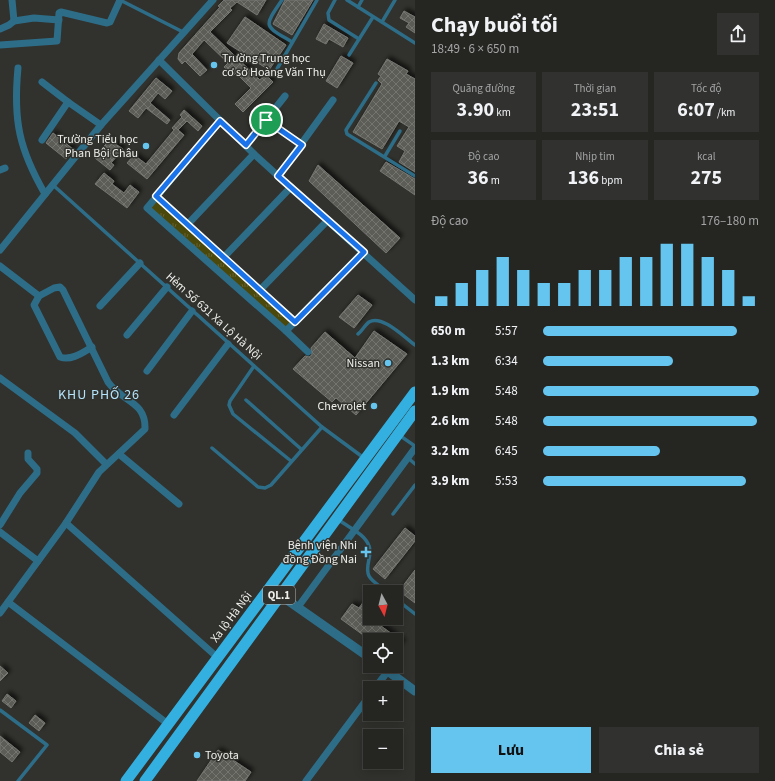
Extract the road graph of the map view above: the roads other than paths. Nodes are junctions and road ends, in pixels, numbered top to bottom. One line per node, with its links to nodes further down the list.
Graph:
1 (12, 0): 13 (street)
2 (120, 0): 12 (street); 16 (lane)
3 (213, 0): 16 (street)
4 (282, 0): 18 (lane)
5 (317, 0): 18 (lane)
6 (335, 0): 17 (lane)
7 (347, 0): 10 (lane)
8 (362, 0): 10 (lane)
9 (395, 0): 14 (lane)
10 (358, 7): 11 (lane)
11 (373, 17): 14 (lane); 17 (lane)
12 (58, 20): 13 (street); 20 (street)
13 (14, 21): 15 (street)
14 (382, 22): 19 (lane)
15 (0, 30)
16 (183, 32): 22 (street)
17 (359, 39): 21 (lane)
18 (292, 42): 24 (lane)
19 (415, 43)
20 (0, 45)
21 (349, 55)
22 (159, 60): 31 (street); 32 (street)
23 (18, 68): 43 (street)
24 (276, 69)
25 (42, 82): 29 (street)
26 (376, 83): 38 (lane)
27 (285, 96): 30 (street)
28 (333, 100): 36 (street)
29 (68, 102): 32 (street); 34 (street)
30 (266, 120): 35 (street); 36 (street)
31 (220, 121): 35 (street); 44 (street)
32 (101, 125): 41 (street)
33 (400, 131): 38 (lane)
34 (42, 140)
35 (246, 145): 37 (street)
36 (302, 145): 39 (street)
37 (254, 154): 39 (street); 46 (street)
38 (385, 156): 40 (lane)
39 (278, 176): 42 (street)
40 (415, 176)
41 (53, 184): 43 (street); 50 (lane, Hẻm Số 631 Xa Lộ Hà Nội)
42 (291, 187): 45 (street); 49 (street)
43 (45, 194): 47 (street)
44 (156, 196): 46 (street); 59 (street)
45 (328, 220): 48 (street); 53 (street)
46 (188, 224): 49 (street)
47 (1, 248)
48 (364, 252): 55 (street); 58 (street)
49 (224, 257): 53 (street)
50 (140, 263): 52 (lane, Hẻm Số 631 Xa Lộ Hà Nội); 56 (street)
51 (0, 266): 54 (street)
52 (167, 287): 57 (lane, Hẻm Số 631 Xa Lộ Hà Nội); 61 (street)
53 (260, 290): 58 (street)
54 (39, 296): 64 (street); 64 (street)
55 (415, 300)
56 (100, 306)
57 (192, 311): 62 (lane, Hẻm Số 631 Xa Lộ Hà Nội); 67 (street)
58 (295, 322): 59 (street)
59 (286, 331): 65 (street)
60 (358, 334): 63 (lane)
61 (127, 335)
62 (228, 344): 66 (lane, Hẻm Số 631 Xa Lộ Hà Nội); 72 (street)
63 (415, 345)
64 (92, 347): 79 (street)
65 (308, 352)
66 (254, 366): 73 (lane, Hẻm Số 631 Xa Lộ Hà Nội); 82 (lane)
67 (147, 371)
68 (0, 378): 83 (street)
69 (415, 392): 81 (highway, Xa lộ Hà Nội / QL.1)
70 (246, 400): 77 (lane)
71 (415, 410): 74 (highway, QL.1)
72 (174, 415)
73 (322, 427): 77 (lane); 81 (lane, Hẻm Số 631 Xa Lộ Hà Nội)
74 (398, 434): 75 (lane); 88 (highway, QL.1)
75 (415, 447): 80 (street)
76 (212, 448): 82 (lane)
77 (301, 449): 82 (lane)
78 (28, 453): 90 (street)
79 (119, 454): 83 (street); 86 (street)
80 (408, 458): 84 (lane); 91 (street)
81 (365, 459): 102 (highway, Xa lộ Hà Nội / QL.1)
82 (291, 461)
83 (106, 464): 89 (street)
84 (415, 464)
85 (415, 485): 87 (lane)
86 (180, 504)
87 (393, 514)
88 (336, 518): 91 (lane); 95 (highway, QL.1)
89 (66, 523): 93 (street); 102 (street)
90 (0, 525)
91 (353, 530): 94 (lane); 98 (street)
92 (0, 532): 93 (street)
93 (38, 560): 96 (street)
94 (379, 585)
95 (280, 595): 98 (street); 110 (highway, QL.1)
96 (8, 602): 99 (street); 107 (street)
97 (403, 605): 100 (lane)
98 (298, 607): 101 (street)
99 (0, 613)
100 (415, 614)
101 (363, 653)
102 (217, 657): 107 (highway, Xa lộ Hà Nội / QL.1)
103 (391, 673): 104 (street)
104 (413, 686)
105 (363, 704): 111 (street)
106 (0, 710): 108 (lane)
107 (168, 724): 109 (highway, Xa lộ Hà Nội / QL.1)
108 (18, 781)
109 (126, 781)
110 (145, 781)
111 (306, 781)

